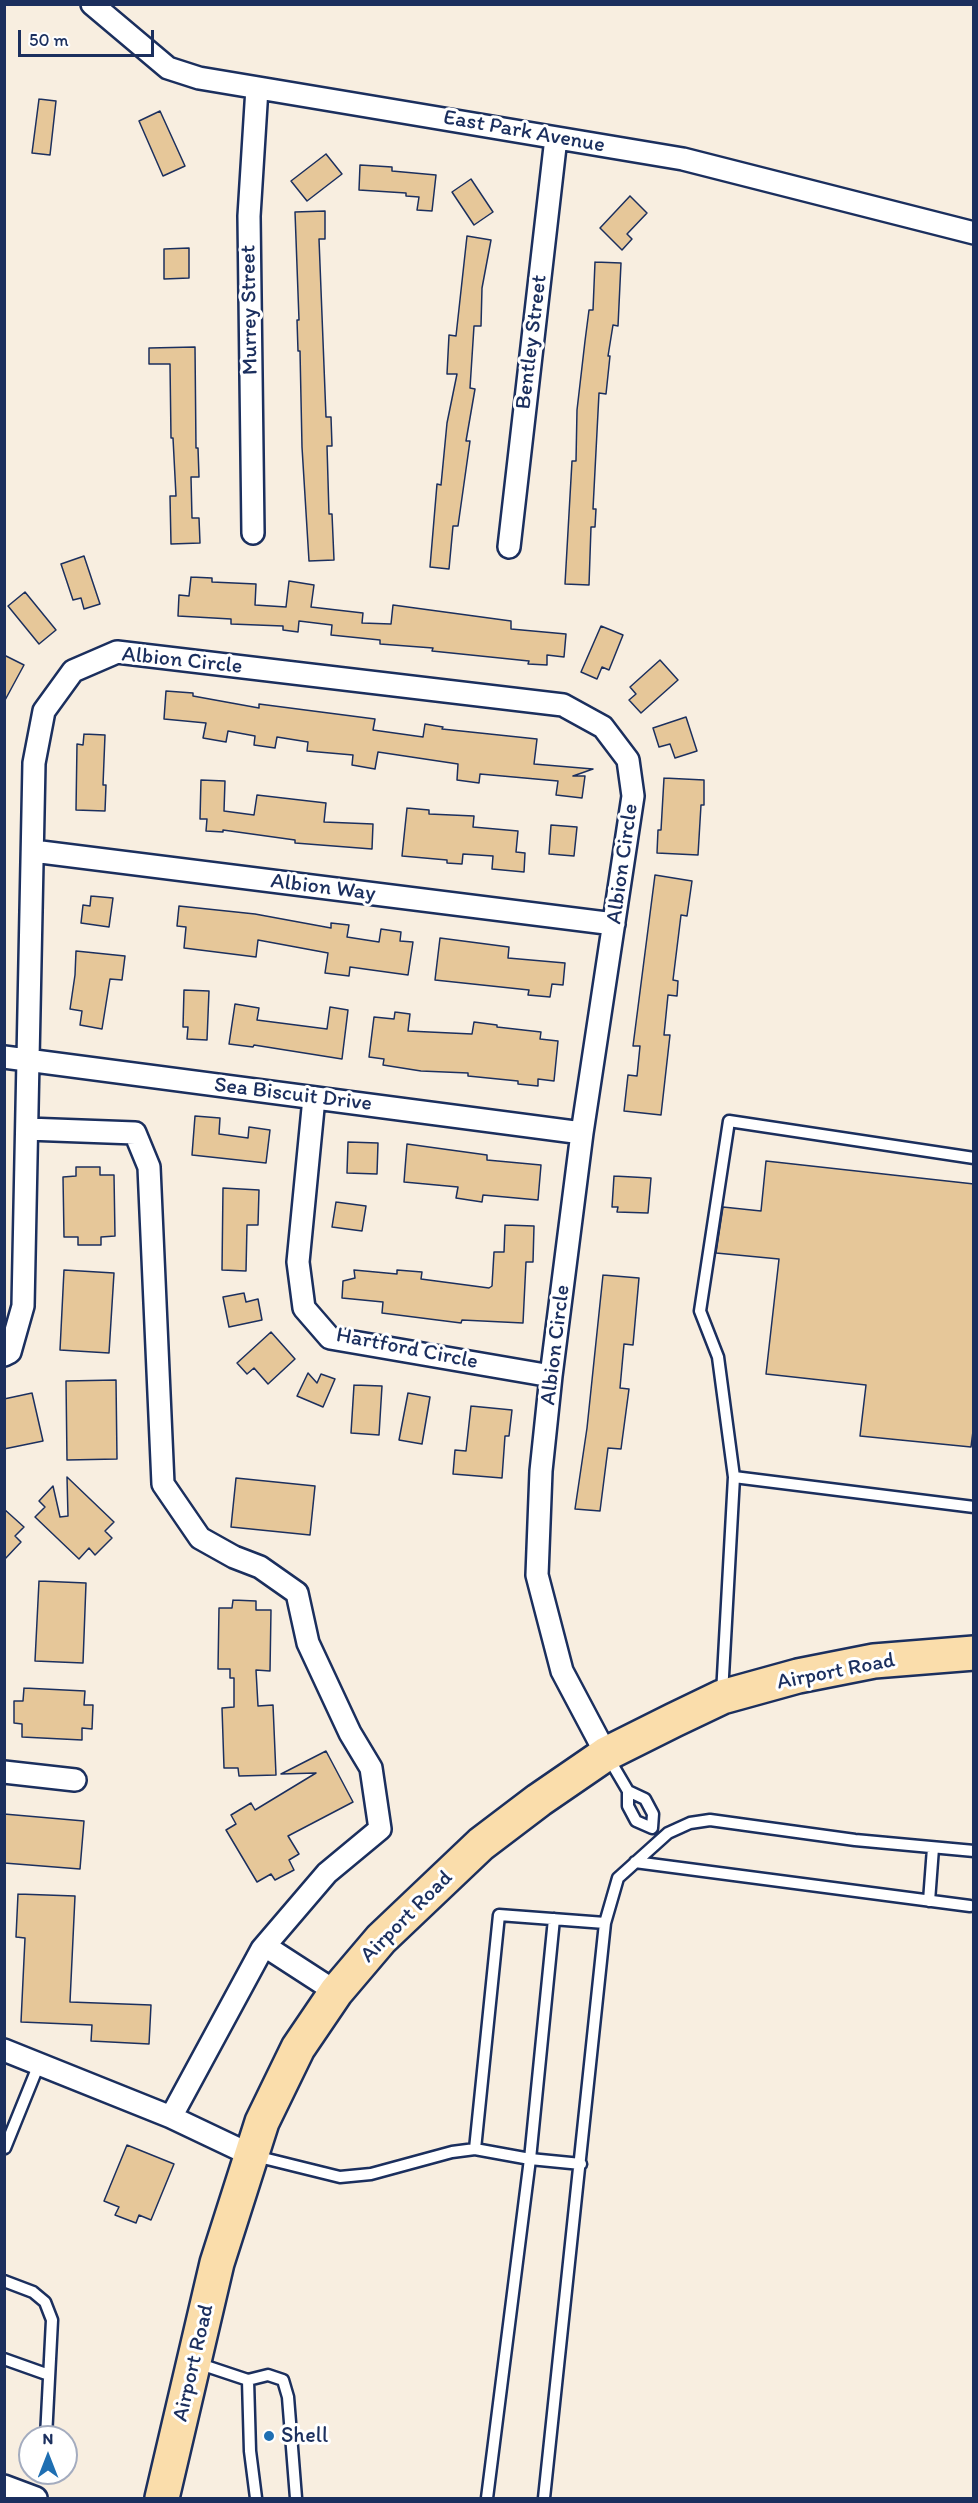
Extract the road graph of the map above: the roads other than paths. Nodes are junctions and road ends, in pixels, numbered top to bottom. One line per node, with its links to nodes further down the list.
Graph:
1 (92, 4): 2 (street, East Park Avenue)
2 (257, 88): 3 (street, East Park Avenue); 5 (street, Murrey Street)
3 (556, 138): 4 (street, East Park Avenue); 6 (street, Bentley Street)
4 (974, 233)
5 (253, 533)
6 (509, 547)
7 (33, 851): 8 (street, Albion Way); 8 (street, Albion Circle); 10 (street, Albion Circle)
8 (614, 924): 13 (street, Albion Circle)
9 (4, 1057): 10 (street, Sea Biscuit Drive)
10 (29, 1060): 11 (street, Sea Biscuit Drive); 12 (street, Albion Circle)
11 (314, 1098): 13 (street, Sea Biscuit Drive); 16 (street, Hartford Circle)
12 (27, 1129): 15 (street, Albion Circle); 34 (street)
13 (582, 1133): 16 (street, Albion Circle)
14 (974, 1158): 17 (lane)
15 (4, 1355)
16 (551, 1376): 21 (street, Albion Circle)
17 (734, 1477): 18 (lane); 20 (lane)
18 (974, 1507)
19 (974, 1653): 20 (highway, Airport Road)
20 (722, 1697): 21 (highway, Airport Road)
21 (606, 1754): 24 (lane); 35 (highway, Airport Road)
22 (4, 1772): 23 (street)
23 (75, 1780)
24 (628, 1791): 25 (lane); 25 (lane)
25 (652, 1828): 26 (lane)
26 (659, 1840): 27 (lane); 29 (lane)
27 (933, 1848): 28 (lane); 30 (lane)
28 (974, 1851)
29 (635, 1862): 30 (lane); 33 (lane)
30 (928, 1900): 31 (lane)
31 (970, 1906)
32 (555, 1919): 33 (lane); 40 (lane); 42 (lane)
33 (605, 1923): 43 (lane)
34 (265, 1946): 35 (street); 38 (street)
35 (336, 1992): 41 (highway, Airport Road)
36 (4, 2050): 37 (street)
37 (39, 2064): 38 (street); 39 (lane)
38 (171, 2118): 41 (street)
39 (4, 2148)
40 (475, 2149): 41 (lane); 42 (lane)
41 (251, 2155): 46 (highway, Airport Road)
42 (530, 2159): 43 (lane); 55 (lane)
43 (581, 2164): 56 (lane)
44 (4, 2281): 47 (lane)
45 (4, 2359): 47 (lane)
46 (194, 2362): 48 (lane); 52 (highway, Airport Road)
47 (49, 2375): 49 (lane)
48 (248, 2380): 53 (lane); 54 (lane)
49 (47, 2425)
50 (4, 2486): 51 (street)
51 (36, 2499)
52 (162, 2499)
53 (256, 2499)
54 (296, 2499)
55 (487, 2499)
56 (544, 2499)

